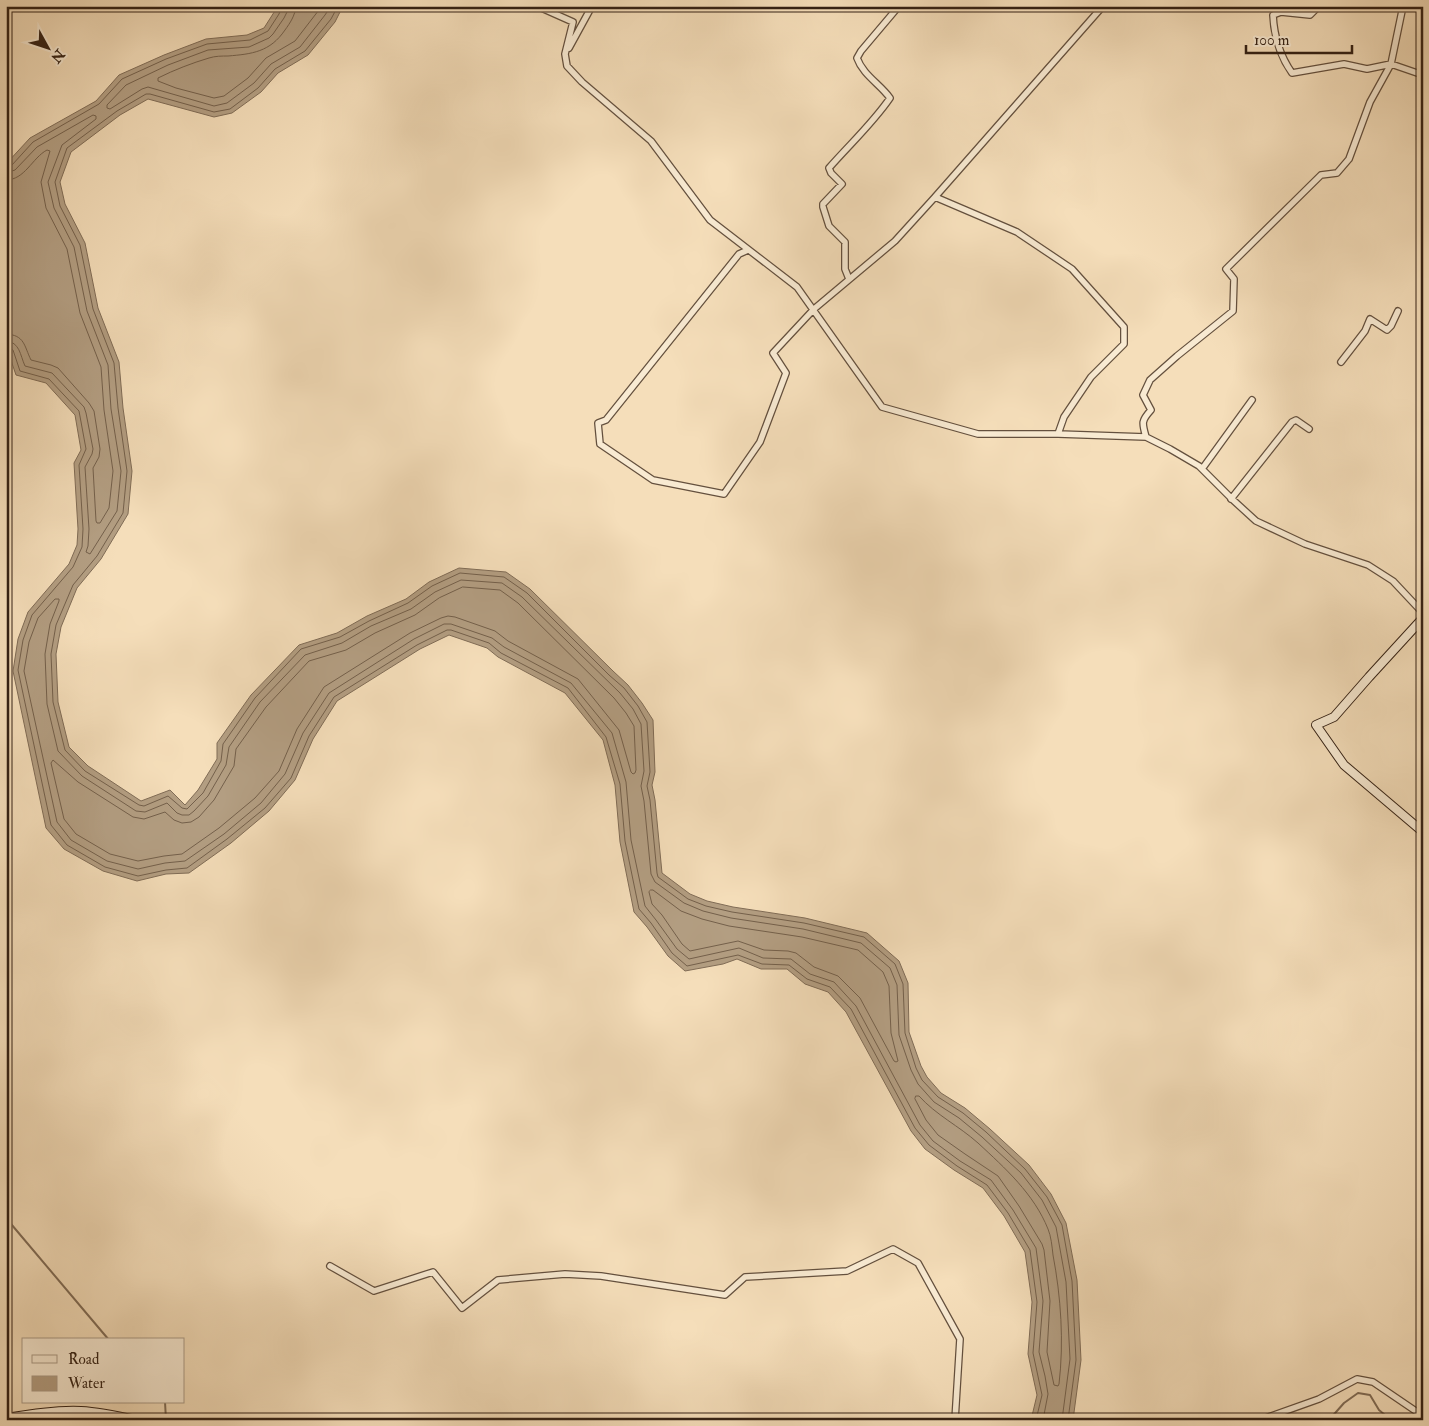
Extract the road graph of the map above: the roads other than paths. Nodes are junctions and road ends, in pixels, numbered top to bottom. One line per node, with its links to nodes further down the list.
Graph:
1 (537, 6): 7 (street)
2 (592, 6): 7 (street)
3 (899, 6): 12 (street)
4 (1103, 6): 10 (street)
5 (1316, 6): 8 (street)
6 (1403, 6): 8 (street)
7 (565, 54): 11 (street)
8 (1391, 64): 9 (street); 19 (street)
9 (1423, 75)
10 (935, 197): 12 (street); 18 (street)
11 (748, 250): 13 (street); 13 (street)
12 (849, 280): 13 (street)
13 (814, 309): 18 (street)
14 (1398, 311): 15 (street)
15 (1341, 362)
16 (1252, 400): 20 (street)
17 (1309, 429): 21 (street)
18 (1058, 434): 19 (street)
19 (1146, 437): 20 (street)
20 (1202, 470): 21 (street)
21 (1231, 499): 22 (street)
22 (1423, 613)
23 (1423, 618): 24 (street)
24 (1423, 832)
25 (330, 1266): 29 (street)
26 (1423, 1416): 30 (street)
27 (6, 1418): 28 (street)
28 (136, 1420)
29 (956, 1420)
30 (1260, 1420)

